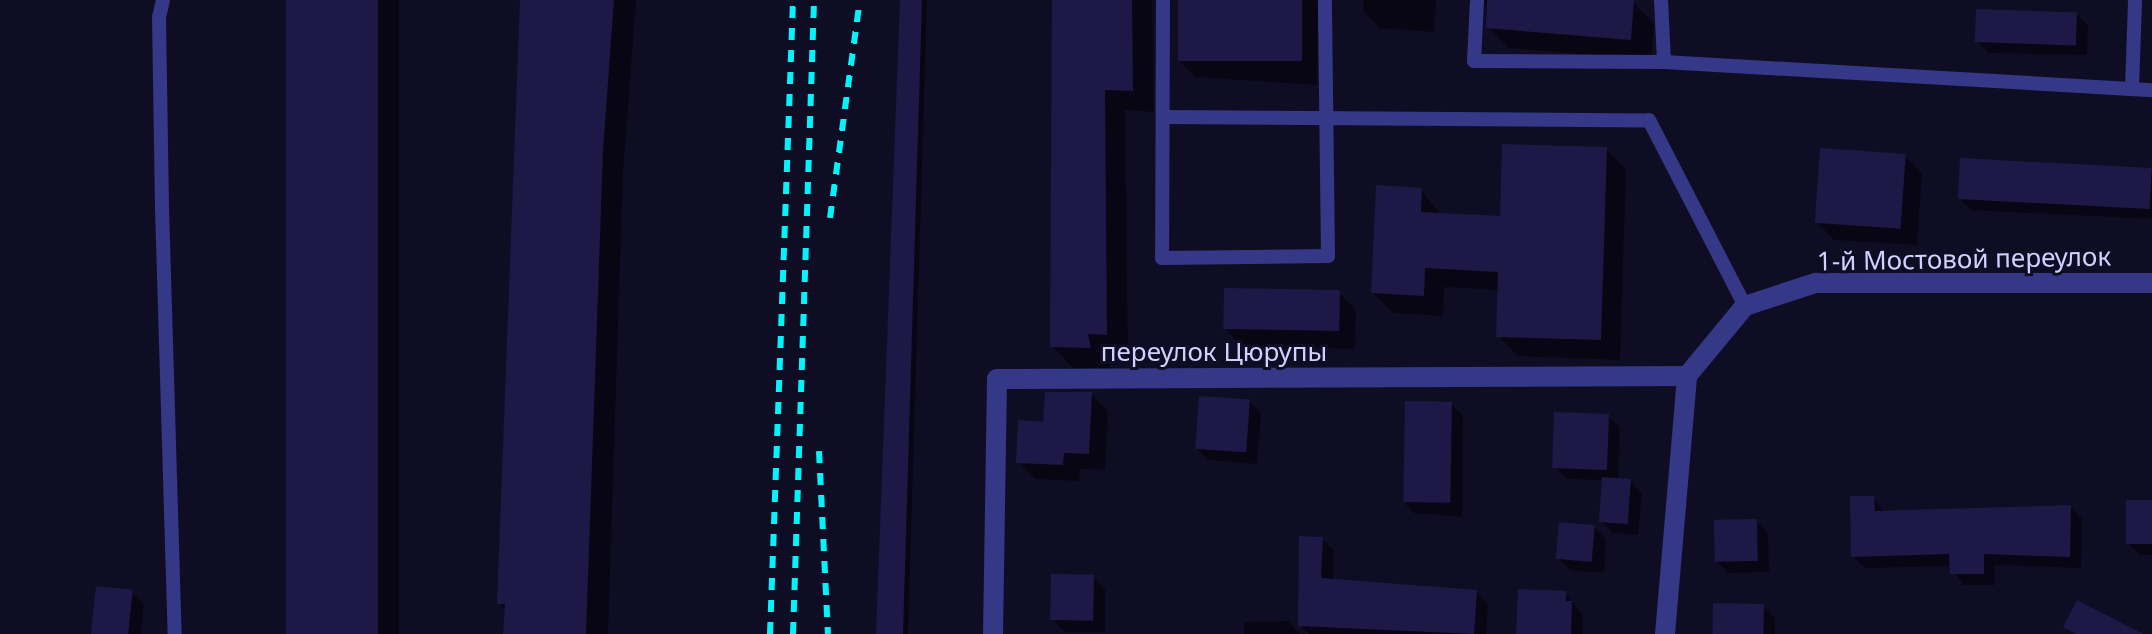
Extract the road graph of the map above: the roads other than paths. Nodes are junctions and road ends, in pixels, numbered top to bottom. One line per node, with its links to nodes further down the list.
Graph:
1 (163, 0): 15 (lane)
2 (1163, 0): 10 (lane)
3 (1325, 0): 11 (lane)
4 (1477, 0): 7 (lane)
5 (1661, 0): 7 (lane)
6 (2135, 0): 8 (lane)
7 (1664, 62): 8 (lane)
8 (2132, 88): 9 (lane)
9 (2152, 90)
10 (1163, 117): 11 (lane); 11 (lane)
11 (1327, 120): 13 (lane)
12 (2152, 283): 13 (street, 1-й Мостовой переулок)
13 (1745, 306): 14 (street)
14 (1687, 376): 16 (street, переулок Цюрупы); 17 (street)
15 (175, 634)
16 (993, 634)
17 (1665, 634)

